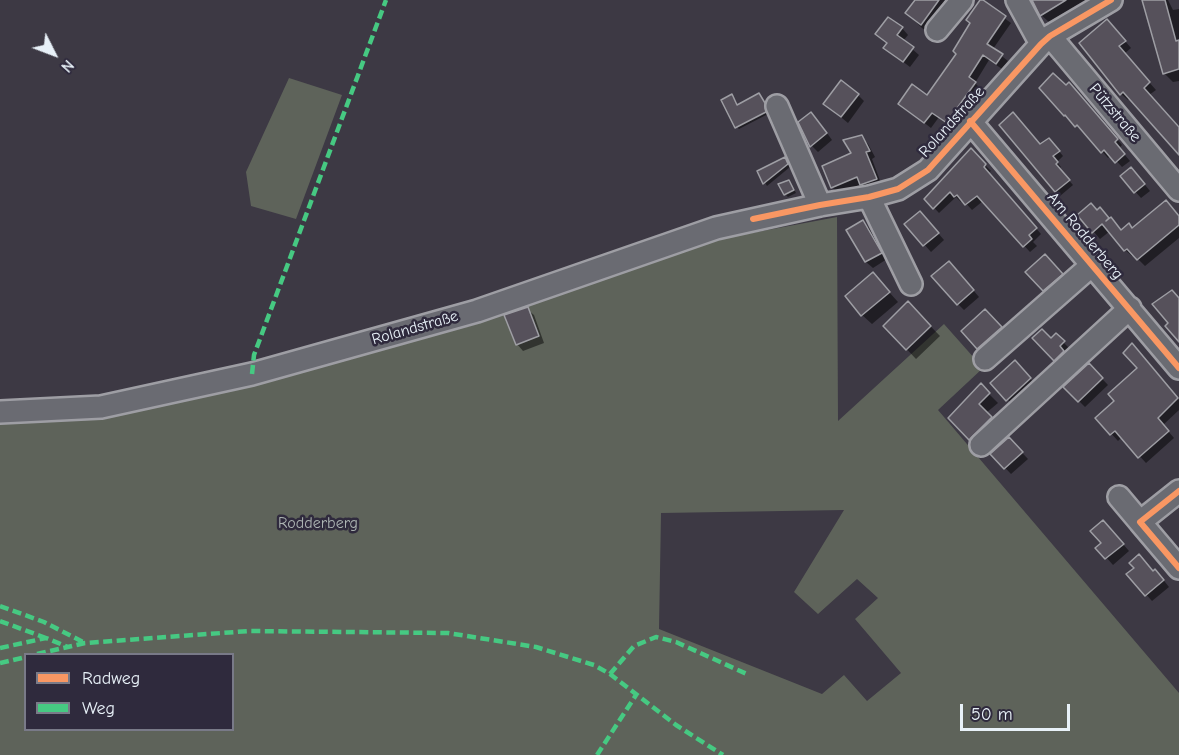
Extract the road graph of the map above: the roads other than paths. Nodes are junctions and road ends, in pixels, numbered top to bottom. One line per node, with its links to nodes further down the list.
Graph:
1 (962, 0): 4 (street)
2 (1017, 0): 5 (street, Pützstraße)
3 (1111, 0): 5 (street, Rolandstraße)
4 (937, 30)
5 (1045, 40): 7 (street, Rolandstraße); 8 (street, Pützstraße)
6 (777, 106): 10 (street)
7 (970, 121): 9 (street, Rolandstraße); 11 (street, Am Rodderberg)
8 (1179, 190)
9 (869, 197): 10 (street, Rolandstraße); 12 (street)
10 (820, 204): 16 (street, Rolandstraße)
11 (1092, 265): 13 (street, Am Rodderberg); 14 (street)
12 (911, 284)
13 (1130, 308): 15 (street, Am Rodderberg); 17 (street)
14 (985, 359)
15 (1179, 368)
16 (0, 412)
17 (981, 445)
18 (1179, 491): 20 (street)
19 (1119, 497): 20 (street)
20 (1140, 522): 21 (street)
21 (1179, 568)

